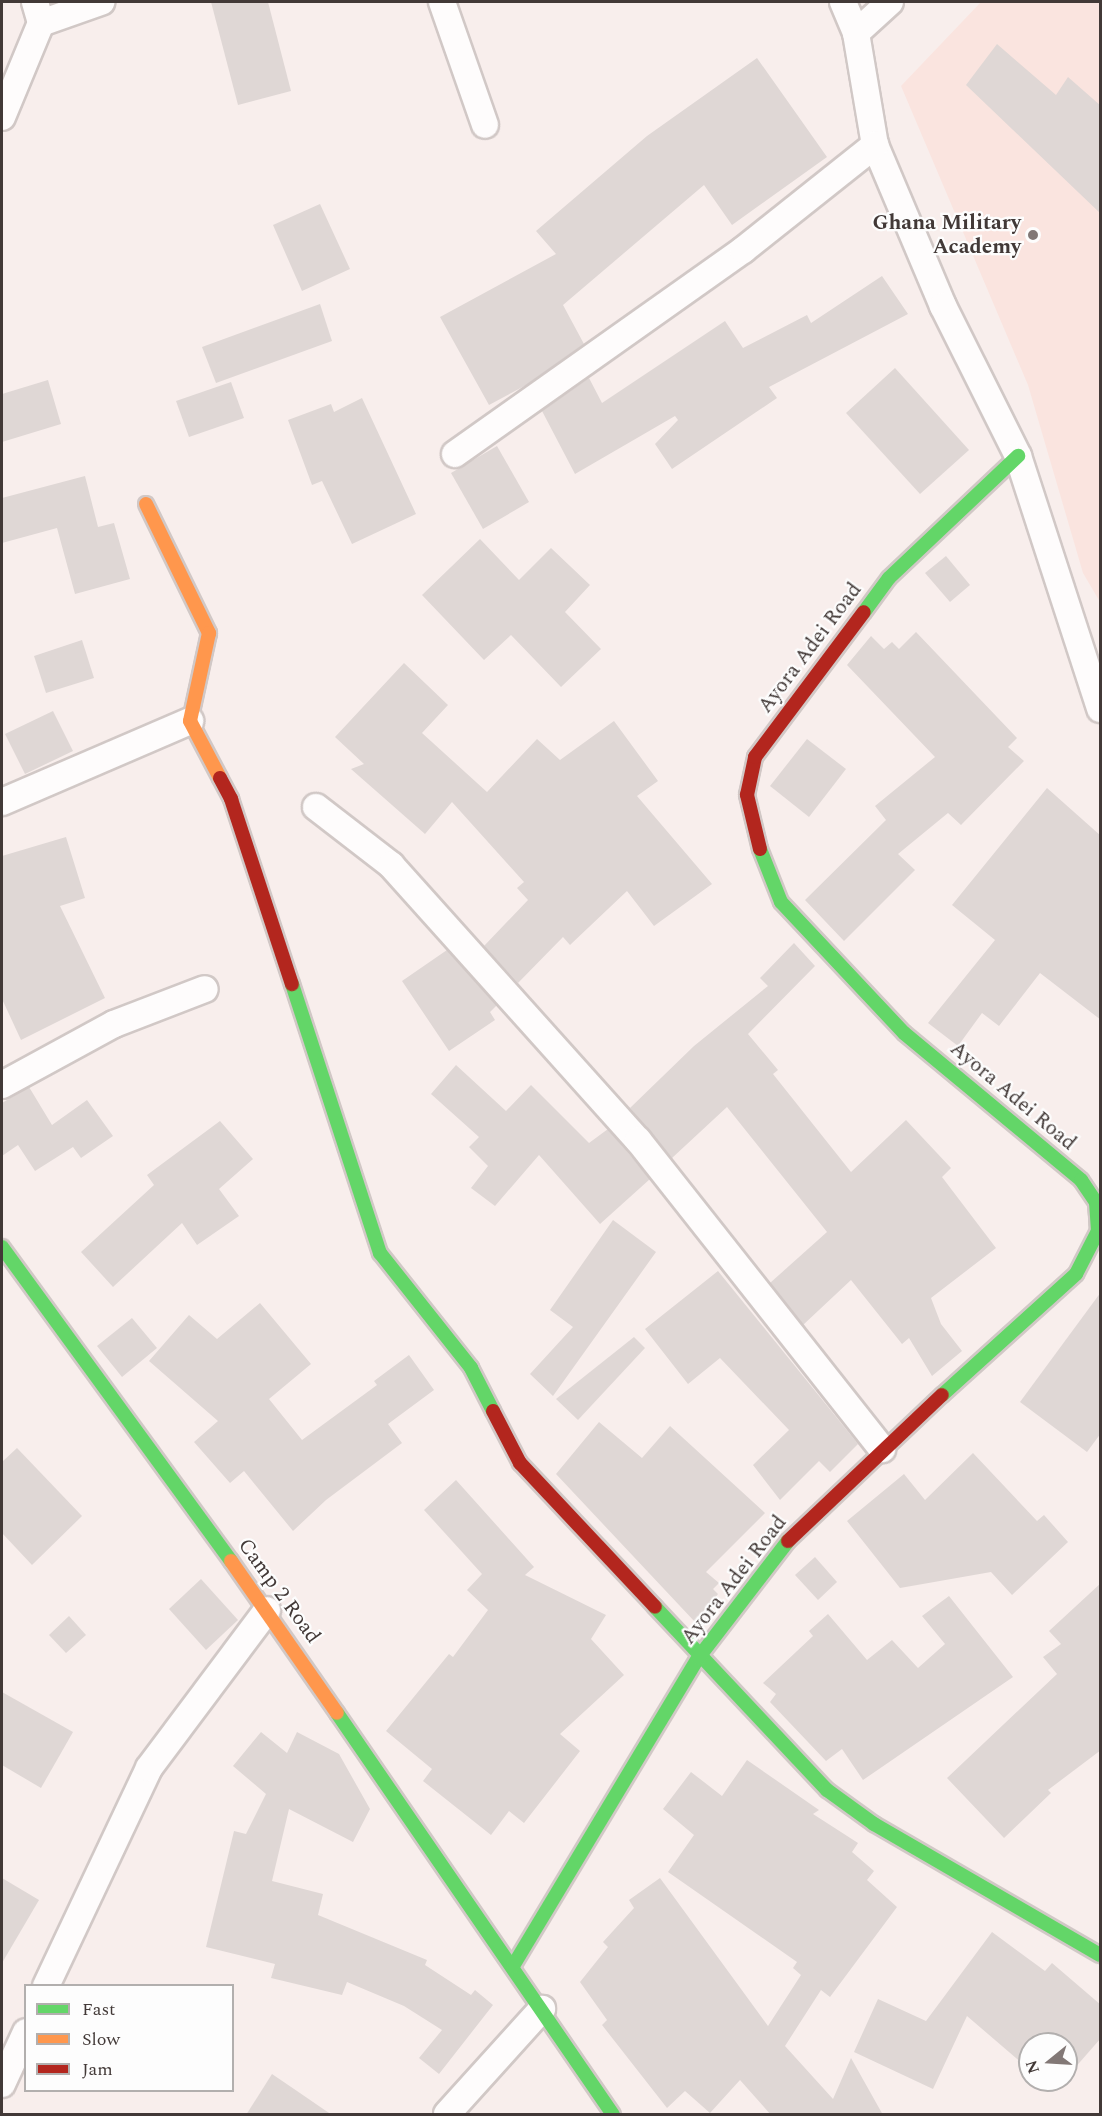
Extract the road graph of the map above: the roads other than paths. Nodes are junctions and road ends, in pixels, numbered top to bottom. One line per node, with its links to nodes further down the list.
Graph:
1 (101, 2): 5 (street)
2 (442, 2): 8 (street)
3 (843, 2): 6 (street)
4 (890, 2): 6 (street)
5 (38, 12): 7 (street)
6 (856, 33): 9 (street)
7 (2, 117)
8 (486, 125)
9 (875, 145): 10 (street); 11 (street)
10 (455, 454)
11 (1018, 456): 13 (street); 20 (street, Ayora Adei Road)
12 (146, 504): 14 (street)
13 (1101, 709)
14 (190, 721): 15 (street); 22 (street)
15 (2, 802)
16 (316, 807): 20 (street)
17 (205, 989): 18 (street)
18 (2, 1085)
19 (2, 1247): 21 (street, Camp 2 Road)
20 (882, 1449): 22 (street, Ayora Adei Road)
21 (267, 1610): 24 (street, Camp 2 Road); 25 (street)
22 (699, 1657): 23 (street); 24 (street, Ayora Adei Road)
23 (1101, 1955)
24 (513, 1966): 26 (street, Camp 2 Road)
25 (47, 1984)
26 (542, 2009): 29 (street); 30 (street, Camp 2 Road)
27 (24, 2036): 28 (street)
28 (2, 2084)
29 (447, 2115)
30 (613, 2115)

